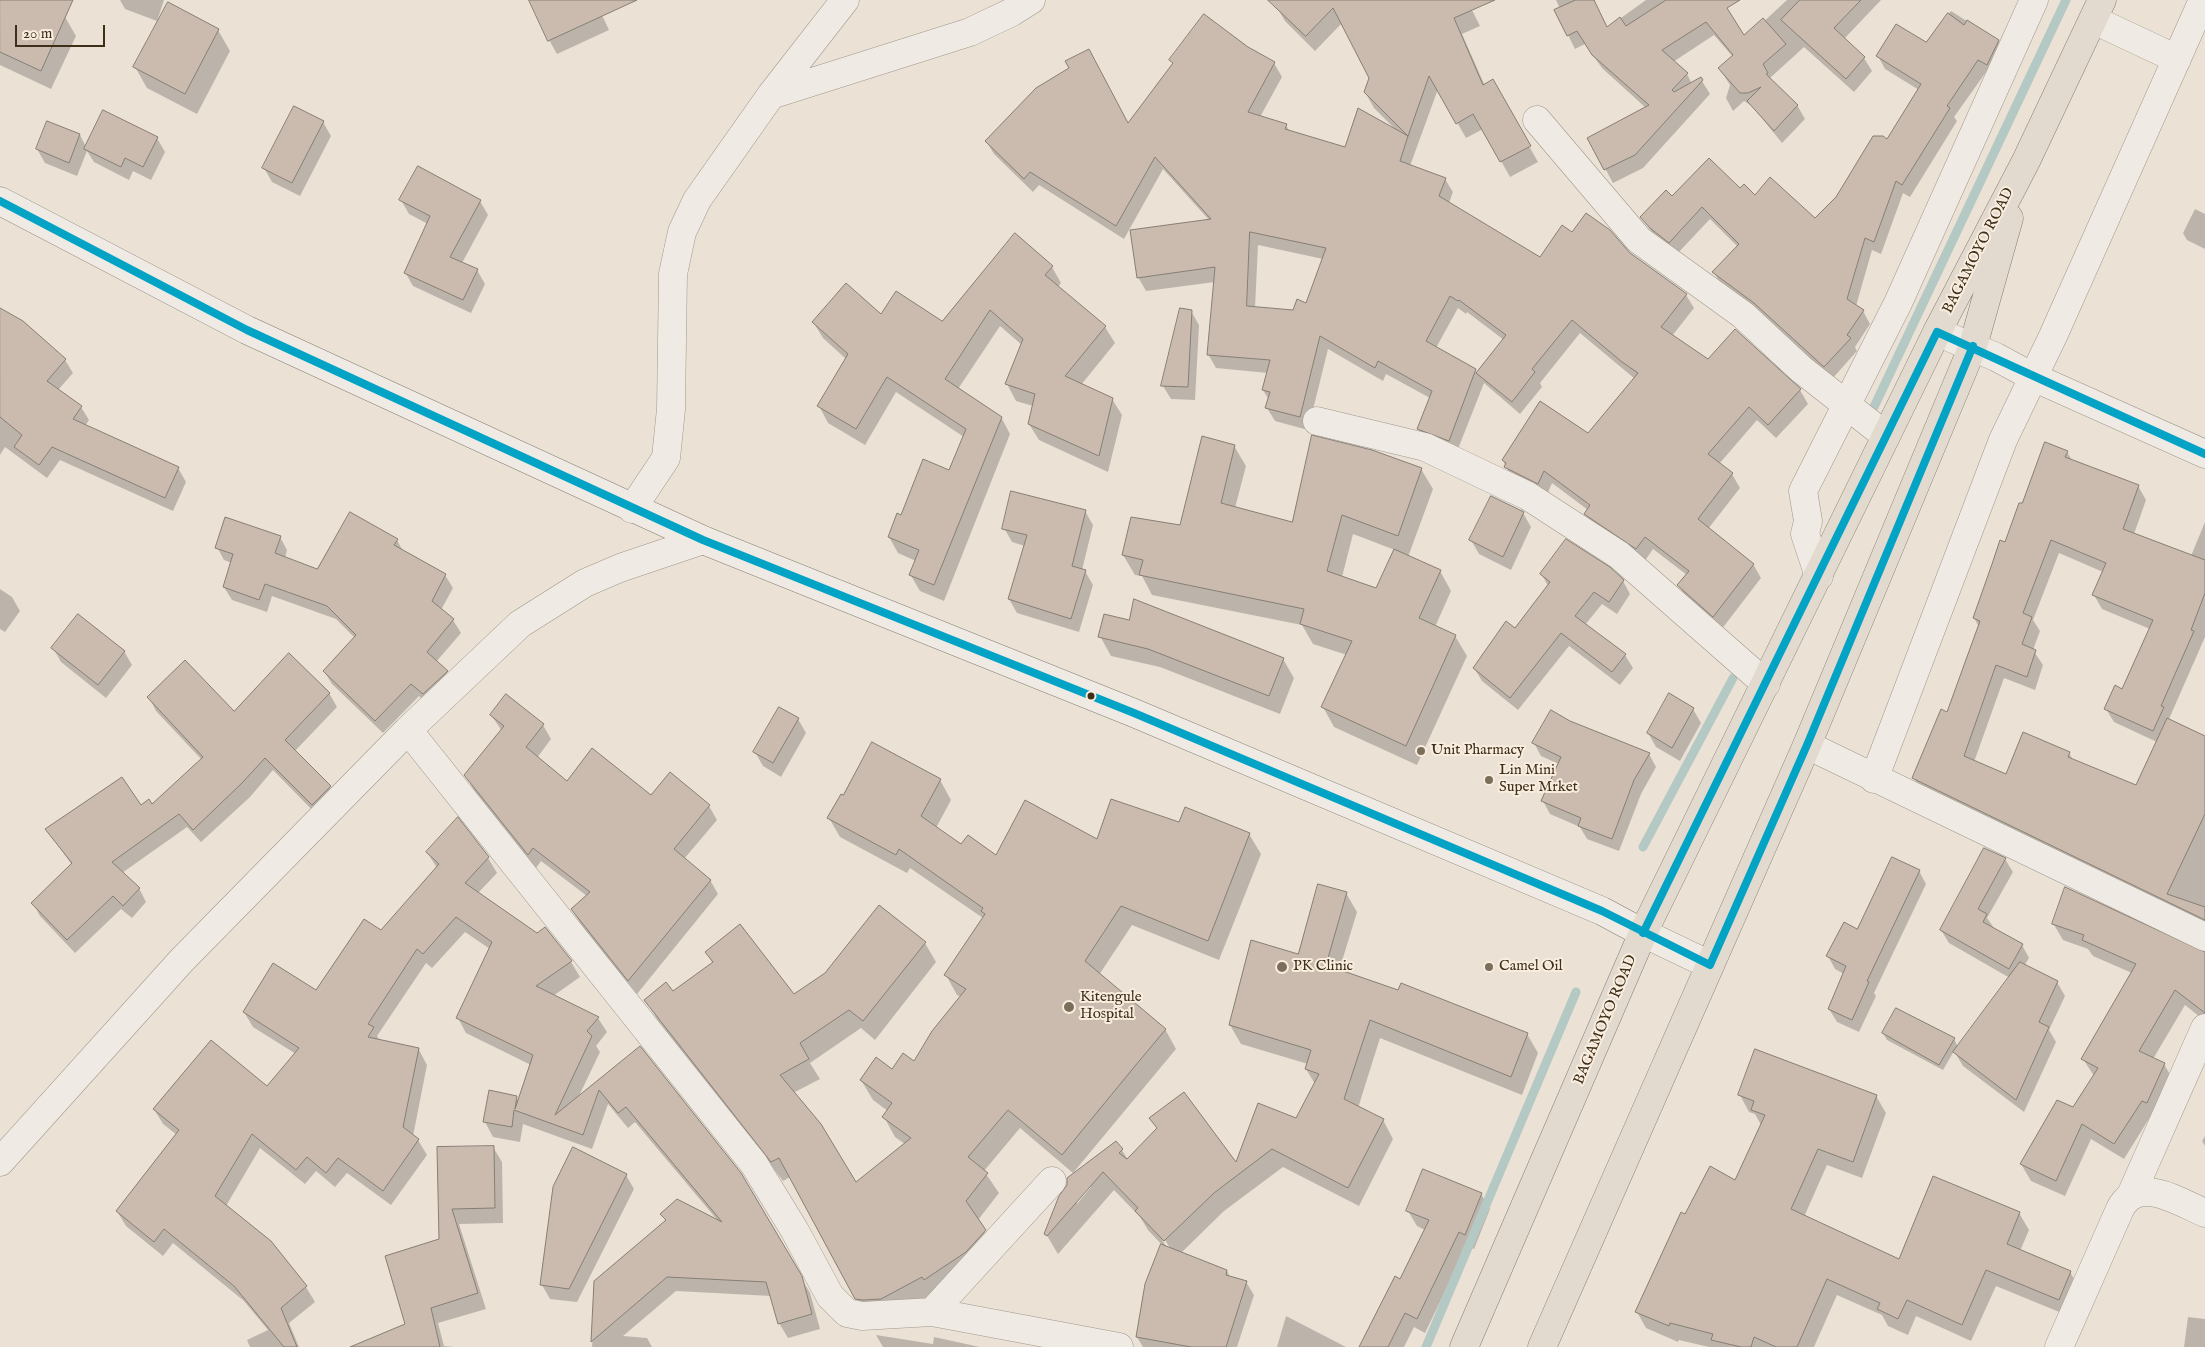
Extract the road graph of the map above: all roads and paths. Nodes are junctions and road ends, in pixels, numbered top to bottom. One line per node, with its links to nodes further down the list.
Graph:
1 (846, 0): 7 (street)
2 (1031, 0): 7 (street)
3 (2034, 0): 14 (street)
4 (2202, 0): 6 (street)
5 (2098, 10): 6 (street); 9 (highway, BAGAMOYO ROAD)
6 (2177, 59): 13 (street)
7 (771, 95): 18 (street)
8 (1537, 120): 14 (street)
9 (2026, 161): 11 (highway, BAGAMOYO ROAD); 12 (highway, BAGAMOYO ROAD)
10 (0, 201): 18 (street)
11 (1937, 332): 12 (street); 16 (highway, BAGAMOYO ROAD)
12 (1973, 346): 13 (street); 23 (highway, BAGAMOYO ROAD)
13 (2033, 377): 17 (street); 24 (street)
14 (1847, 405): 16 (street); 20 (street)
15 (1317, 421): 21 (street)
16 (1886, 436): 20 (highway, BAGAMOYO ROAD)
17 (2205, 454)
18 (632, 509): 19 (street)
19 (703, 540): 22 (street); 25 (street)
20 (1819, 576): 21 (highway, BAGAMOYO ROAD)
21 (1766, 684): 25 (highway, BAGAMOYO ROAD)
22 (408, 730): 29 (street); 33 (street)
23 (1806, 745): 24 (street); 27 (highway, BAGAMOYO ROAD)
24 (1874, 779): 26 (street)
25 (1643, 933): 27 (street); 35 (highway, BAGAMOYO ROAD)
26 (2205, 937)
27 (1710, 965): 36 (highway, BAGAMOYO ROAD)
28 (2205, 1028): 31 (street)
29 (0, 1162)
30 (1052, 1181): 33 (street)
31 (2130, 1195): 32 (street); 37 (street)
32 (2205, 1214)
33 (932, 1312): 34 (street)
34 (1119, 1347)
35 (1464, 1347)
36 (1542, 1347)
37 (2059, 1347)

